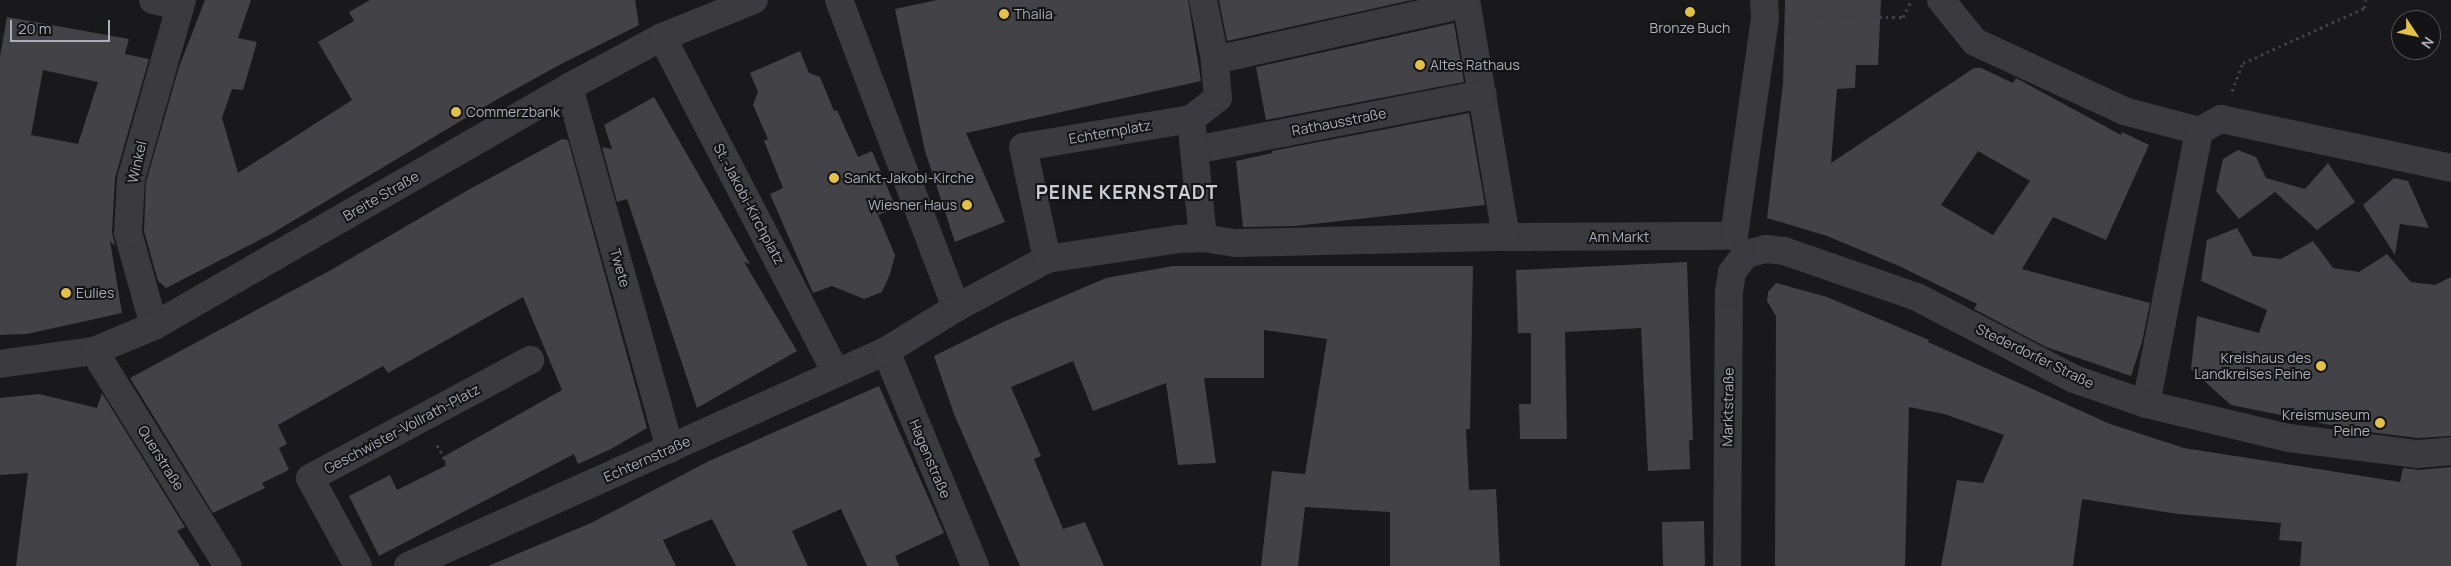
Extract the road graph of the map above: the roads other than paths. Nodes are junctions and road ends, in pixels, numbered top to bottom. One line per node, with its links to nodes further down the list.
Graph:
1 (153, 0): 7 (street)
2 (754, 0): 9 (street, Breite Straße)
3 (840, 0): 21 (street)
4 (1203, 0): 10 (street)
5 (1941, 0): 14 (street)
6 (1466, 2): 10 (street); 12 (street)
7 (180, 3): 22 (street, Winkel)
8 (1764, 9): 17 (street, Am Markt)
9 (662, 36): 11 (street, Breite Straße); 27 (street, St.-Jakobi-Kirchplatz)
10 (1215, 60): 13 (street)
11 (569, 87): 22 (street, Breite Straße); 29 (street, Twete)
12 (1483, 94): 15 (street, Rathausstraße); 17 (street)
13 (1191, 118): 15 (street); 20 (street, Echternplatz)
14 (2210, 125): 16 (street); 28 (street)
15 (1195, 150): 18 (street)
16 (2451, 168)
17 (1506, 237): 18 (street)
18 (1203, 238): 20 (street)
19 (1746, 254): 28 (street, Stederdorfer Straße); 35 (street, Marktstraße)
20 (1047, 258): 21 (street)
21 (956, 308): 24 (street)
22 (154, 326): 23 (street, Breite Straße)
23 (94, 351): 26 (street, Breite Straße); 31 (street, Querstraße)
24 (886, 351): 27 (street, Echternstraße); 34 (street, Hagenstraße)
25 (530, 360): 32 (street, Geschwister-Vollrath-Platz)
26 (0, 364)
27 (836, 372): 29 (street, Echternstraße)
28 (2146, 404): 30 (street, Stederdorfer Straße)
29 (670, 449): 33 (street, Echternstraße)
30 (2451, 451)
31 (228, 566)
32 (358, 566)
33 (408, 566)
34 (974, 566)
35 (1727, 566)

